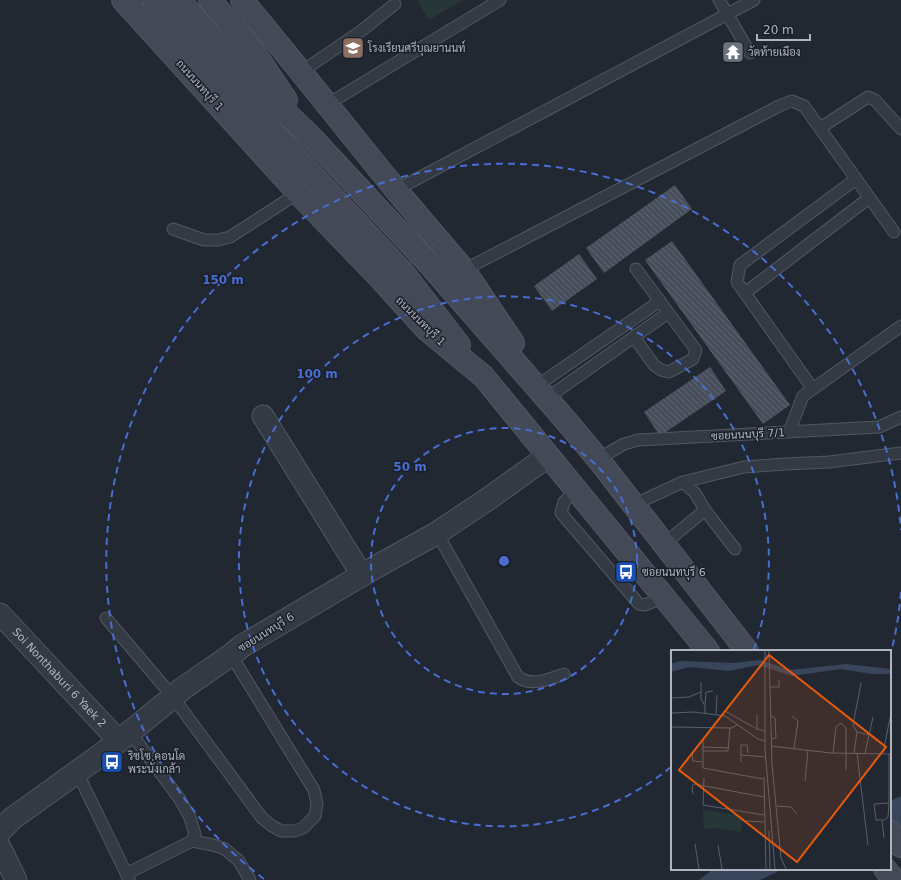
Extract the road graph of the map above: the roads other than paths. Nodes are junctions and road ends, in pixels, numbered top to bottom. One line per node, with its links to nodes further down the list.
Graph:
1 (123, 0): 19 (main road, ถนนนนทบุรี 1)
2 (153, 0): 30 (main road)
3 (179, 0): 16 (main road)
4 (210, 0): 16 (main road)
5 (242, 0): 12 (main road)
6 (500, 0): 13 (lane)
7 (719, 0): 10 (lane)
8 (754, 0): 10 (lane)
9 (395, 4): 12 (lane)
10 (727, 14): 11 (lane); 18 (lane)
11 (750, 53)
12 (301, 72): 13 (main road)
13 (328, 104): 18 (main road)
14 (820, 128): 15 (lane); 17 (lane); 24 (lane)
15 (901, 129)
16 (310, 136): 35 (main road)
17 (856, 180): 20 (lane); 25 (lane)
18 (396, 190): 24 (main road)
19 (298, 193): 21 (lane); 30 (main road, ถนนนนทบุรี 1)
20 (869, 198): 22 (lane); 25 (lane)
21 (173, 229)
22 (894, 232)
23 (636, 269): 26 (lane)
24 (464, 270): 31 (main road)
25 (745, 293): 32 (lane)
26 (660, 301): 27 (lane); 31 (lane)
27 (668, 313): 29 (lane); 29 (lane)
28 (901, 326): 32 (lane)
29 (634, 337): 31 (lane)
30 (482, 376): 38 (main road, ถนนนนทบุรี 1)
31 (545, 389): 35 (main road)
32 (813, 389): 36 (lane)
33 (263, 416): 46 (street)
34 (901, 417): 36 (lane, ซอยนนนบุรี 7/1)
35 (568, 423): 39 (main road)
36 (790, 432): 39 (lane, ซอยนนนบุรี 7/1)
37 (901, 453): 40 (lane)
38 (548, 456): 43 (street, ซอยนนทบุรี 6); 49 (main road, ถนนนนทบุรี 1)
39 (598, 459): 41 (main road)
40 (682, 482): 41 (lane); 42 (lane)
41 (633, 505): 44 (main road)
42 (705, 510): 44 (lane); 45 (lane)
43 (437, 533): 46 (street, ซอยนนทบุรี 6); 52 (lane)
44 (664, 544): 50 (main road)
45 (735, 549)
46 (362, 575): 51 (street, ซอยนนทบุรี 6)
47 (0, 614): 54 (street, Soi Nonthaburi 6 Yaek 2)
48 (106, 618): 53 (lane)
49 (707, 650)
50 (746, 650)
51 (231, 655): 53 (street, ซอยนนทบุรี 6); 53 (lane)
52 (564, 674)
53 (173, 697): 54 (street, ซอยนนทบุรี 6)
54 (125, 736): 55 (street, ซอยนนทบุรี 6); 58 (lane)
55 (77, 772): 56 (street, ซอยนนทบุรี 6); 62 (lane)
56 (0, 831)
57 (891, 833): 59 (main road)
58 (192, 841): 62 (lane); 64 (lane)
59 (901, 846)
60 (0, 847): 63 (street)
61 (886, 870): 65 (main road)
62 (127, 877)
63 (16, 880)
64 (250, 880)
65 (894, 880)

